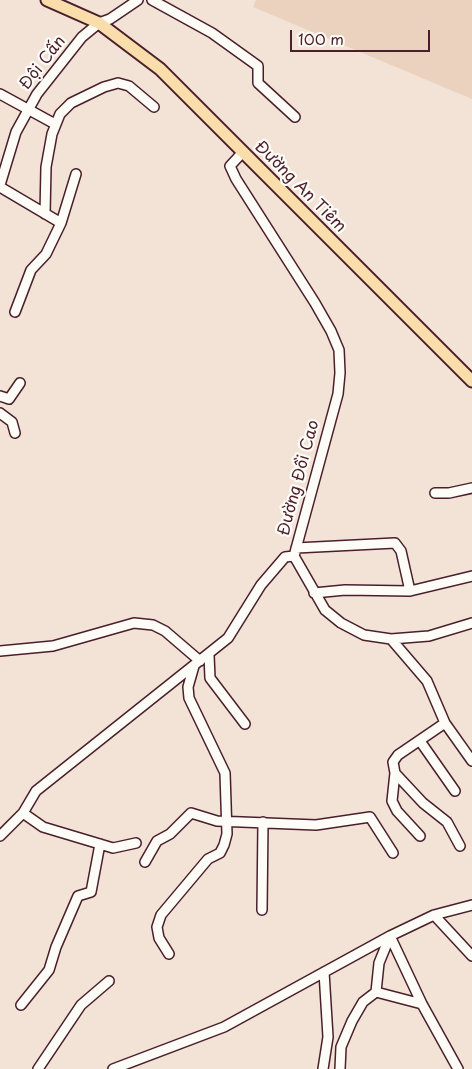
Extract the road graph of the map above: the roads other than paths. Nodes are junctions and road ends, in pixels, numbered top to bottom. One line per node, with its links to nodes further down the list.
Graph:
1 (47, 0): 4 (main road, Đường An Tiêm)
2 (138, 0): 4 (street, Đội Cấn)
3 (152, 0): 8 (street)
4 (99, 23): 7 (street, Đội Cấn); 10 (main road, Đường An Tiêm)
5 (0, 94): 7 (street)
6 (154, 107): 9 (street)
7 (27, 110): 9 (street); 12 (street, Đội Cấn)
8 (295, 117)
9 (55, 124): 13 (street)
10 (242, 153): 16 (main road, Đường An Tiêm); 23 (street, Đường Đồi Cao)
11 (76, 174): 14 (street)
12 (0, 186): 13 (street)
13 (45, 214): 14 (street)
14 (61, 223): 15 (street)
15 (15, 312)
16 (471, 377)
17 (20, 383): 18 (street)
18 (0, 396)
19 (0, 413): 20 (street)
20 (15, 433)
21 (472, 488): 22 (street)
22 (435, 493)
23 (295, 552): 25 (street); 26 (street); 30 (street, Đường Đồi Cao)
24 (472, 576): 25 (street)
25 (410, 591): 26 (street)
26 (314, 593): 28 (street)
27 (472, 623): 28 (street)
28 (392, 639): 32 (street)
29 (0, 651): 31 (street)
30 (209, 655): 31 (street, Đường Đồi Cao); 33 (street)
31 (197, 664): 38 (street, Đường Đồi Cao); 39 (street)
32 (445, 722): 34 (street); 35 (street)
33 (245, 724)
34 (420, 741): 36 (street); 37 (street)
35 (472, 761)
36 (395, 773): 42 (street); 45 (street)
37 (455, 791)
38 (23, 813): 41 (street, Đường Đồi Cao); 44 (street)
39 (226, 820): 40 (street); 47 (street); 52 (street)
40 (264, 822): 46 (street); 49 (street)
41 (0, 836)
42 (420, 836)
43 (136, 843): 44 (street)
44 (100, 844): 58 (street)
45 (460, 846)
46 (393, 852)
47 (145, 862)
48 (472, 905): 50 (street)
49 (262, 910)
50 (434, 915): 51 (street); 53 (street)
51 (390, 936): 54 (street); 56 (street); 57 (street)
52 (169, 954)
53 (472, 956)
54 (324, 972): 60 (street); 61 (street)
55 (110, 981): 59 (street)
56 (376, 992): 57 (street); 62 (street)
57 (422, 1004): 63 (street)
58 (21, 1005)
59 (38, 1069)
60 (113, 1069)
61 (323, 1069)
62 (340, 1069)
63 (458, 1069)

